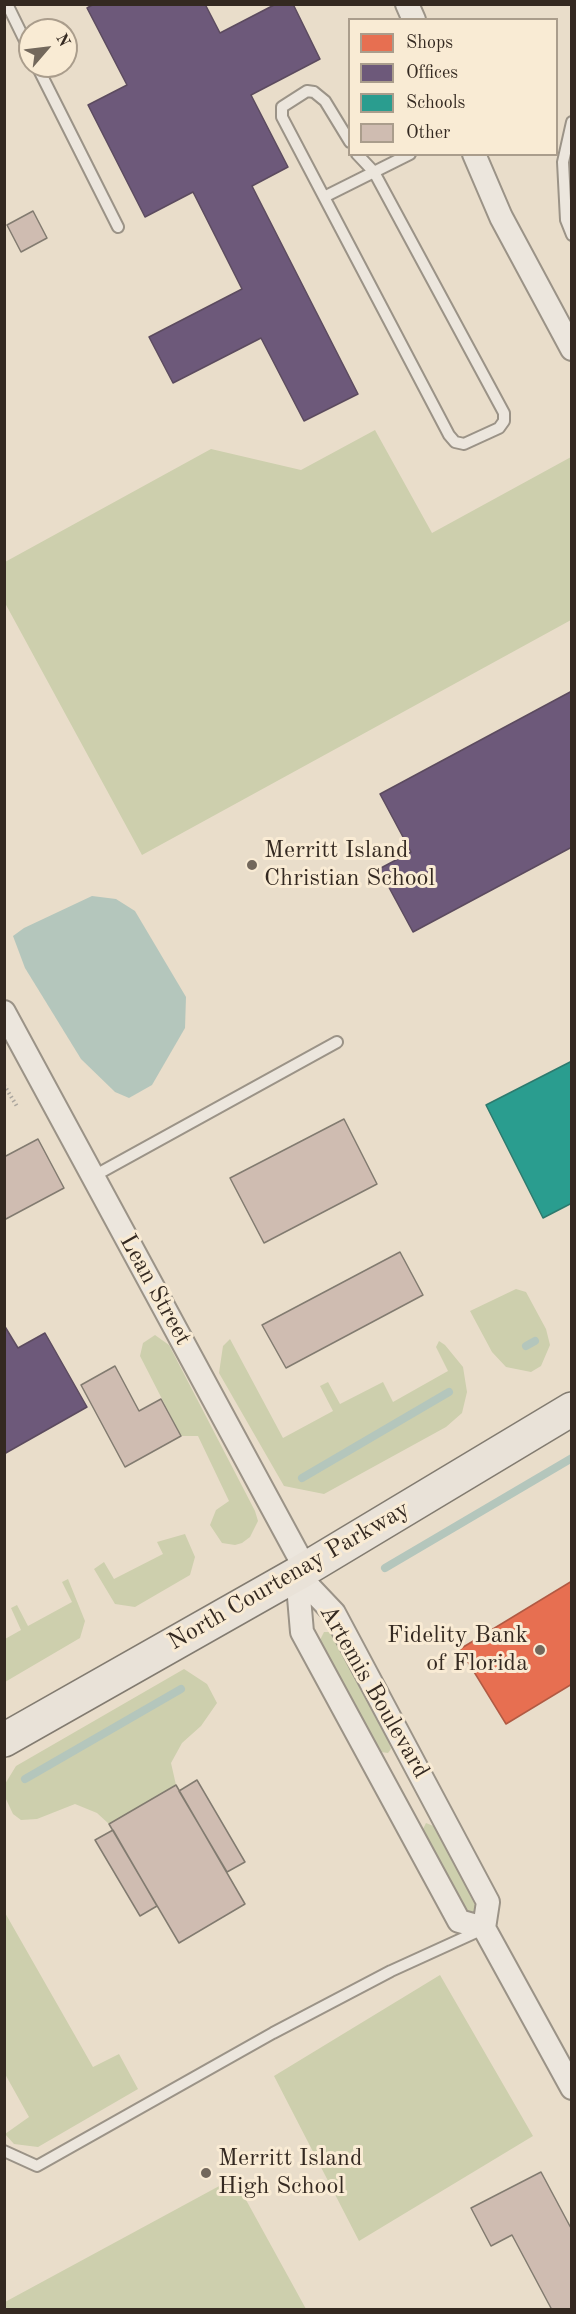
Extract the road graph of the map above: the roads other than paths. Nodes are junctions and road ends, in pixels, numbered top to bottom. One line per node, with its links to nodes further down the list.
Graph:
1 (7, 4): 4 (lane)
2 (407, 4): 3 (street)
3 (413, 18)
4 (18, 26)
5 (44, 78): 13 (lane)
6 (572, 122): 14 (lane)
7 (348, 139): 12 (lane)
8 (359, 156): 11 (lane)
9 (406, 156): 11 (lane)
10 (475, 156): 15 (street)
11 (374, 172): 12 (lane); 12 (lane)
12 (324, 197)
13 (118, 227)
14 (572, 235)
15 (572, 349)
16 (4, 1012): 18 (street, Lean Street)
17 (338, 1042): 18 (lane)
18 (94, 1176): 20 (street, Lean Street)
19 (572, 1409): 20 (main road, North Courtenay Parkway)
20 (301, 1571): 21 (main road, North Courtenay Parkway); 22 (street, Artemis Boulevard); 23 (street, Artemis Boulevard)
21 (4, 1740)
22 (429, 1790): 23 (street, Artemis Boulevard); 24 (street, Artemis Boulevard)
23 (398, 1807): 24 (street, Artemis Boulevard)
24 (484, 1928): 25 (street); 26 (lane)
25 (572, 2088)
26 (4, 2151)

